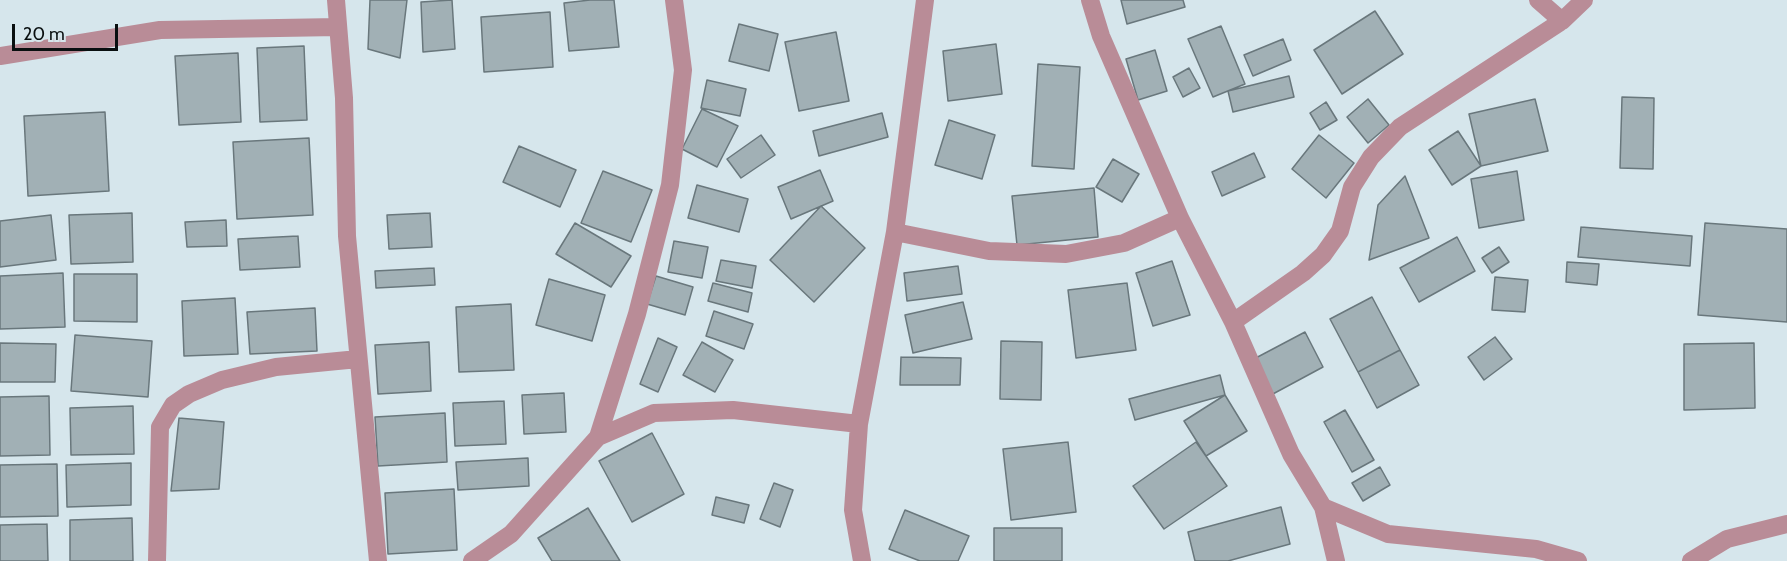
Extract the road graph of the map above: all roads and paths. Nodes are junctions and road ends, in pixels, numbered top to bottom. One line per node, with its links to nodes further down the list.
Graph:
1 (336, 0): 8 (street)
2 (674, 0): 15 (street)
3 (925, 0): 11 (street)
4 (1090, 0): 10 (street)
5 (1538, 0): 7 (street)
6 (1584, 0): 7 (street)
7 (1562, 21): 12 (street)
8 (338, 27): 9 (street); 13 (street)
9 (0, 56)
10 (1180, 218): 11 (street); 12 (street)
11 (895, 232): 14 (street)
12 (1233, 322): 16 (street)
13 (358, 359): 18 (street); 19 (street)
14 (859, 424): 15 (street); 21 (street)
15 (598, 437): 20 (street)
16 (1323, 507): 22 (street); 23 (street)
17 (1787, 524): 24 (street)
18 (157, 561)
19 (378, 561)
20 (472, 561)
21 (862, 561)
22 (1336, 561)
23 (1578, 561)
24 (1691, 561)

